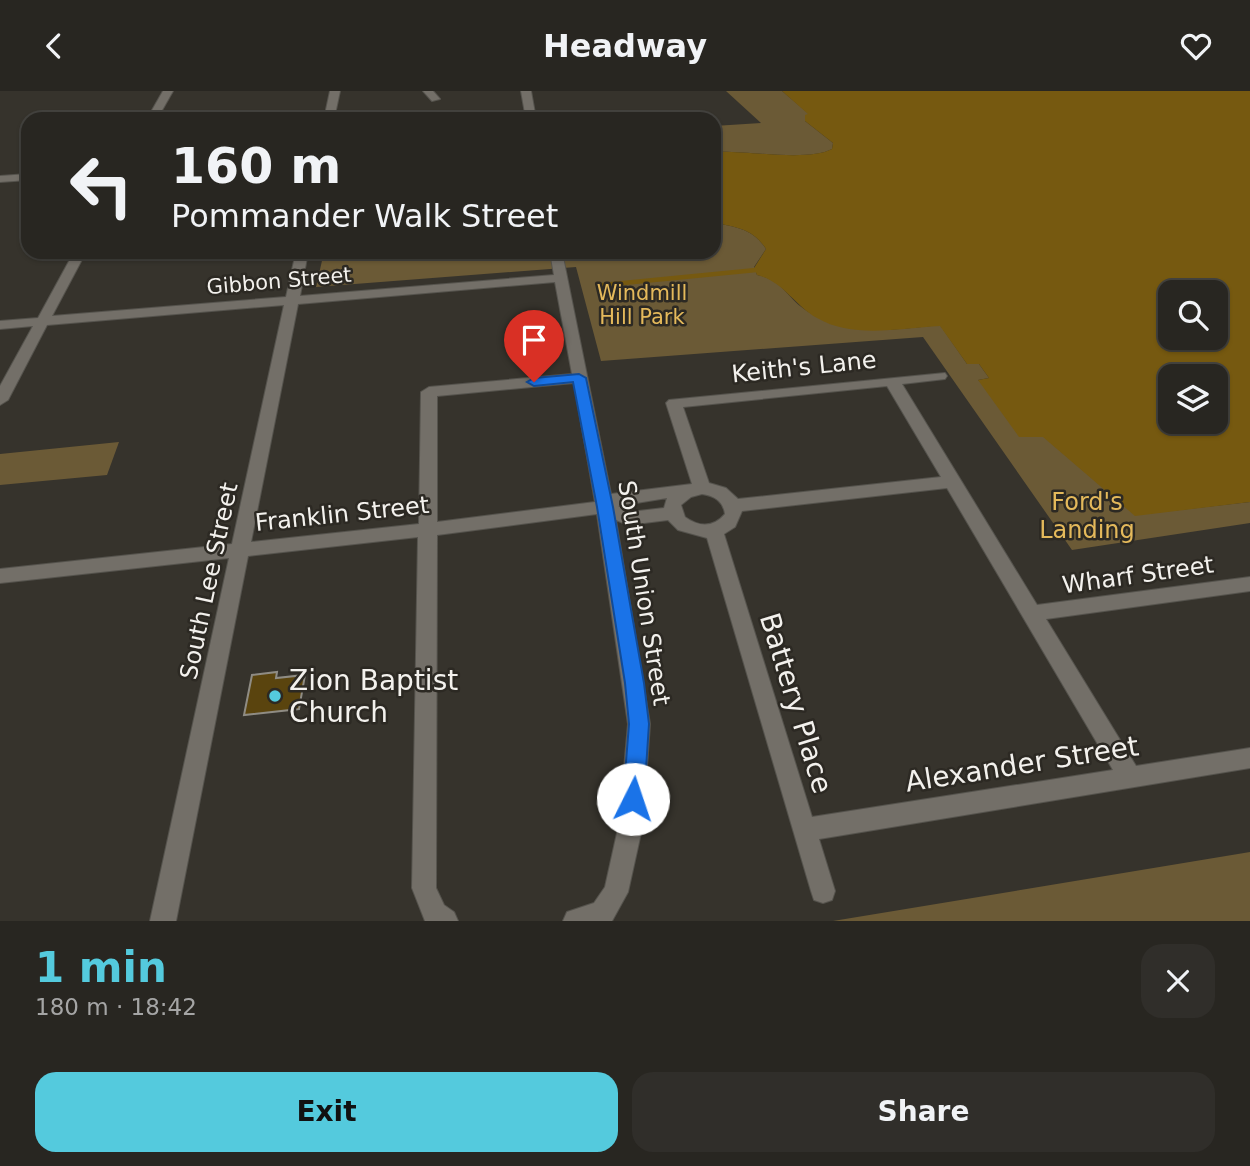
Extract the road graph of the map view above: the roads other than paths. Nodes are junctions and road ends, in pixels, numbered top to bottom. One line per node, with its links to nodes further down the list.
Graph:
1 (168, 91): 4 (street)
2 (335, 91): 5 (street)
3 (526, 91): 6 (street)
4 (156, 112)
5 (330, 112)
6 (530, 112)
7 (21, 178): 8 (street)
8 (0, 179)
9 (21, 186): 10 (street)
10 (0, 188)
11 (76, 259): 16 (street)
12 (301, 259): 15 (street, South Lee Street)
13 (557, 259): 14 (street, South Union Street)
14 (561, 278): 15 (street, Gibbon Street); 19 (street, South Union Street)
15 (292, 301): 16 (street, Gibbon Street); 29 (street, South Lee Street)
16 (42, 322): 17 (street, Gibbon Street); 21 (street)
17 (0, 325)
18 (940, 376): 20 (street, Keith's Lane)
19 (579, 378): 25 (street, South Union Street); 27 (street)
20 (892, 380): 22 (street); 23 (street, Keith's Lane)
21 (0, 400)
22 (953, 481): 24 (street); 32 (street)
23 (697, 489): 24 (street); 25 (street, Franklin Street); 26 (street)
24 (733, 506): 28 (street)
25 (605, 507): 26 (street, Franklin Street); 27 (street, Franklin Street); 39 (street, South Union Street)
26 (673, 513): 28 (street)
27 (426, 530): 29 (street, Franklin Street); 38 (street)
28 (714, 531): 35 (street, Battery Place)
29 (240, 550): 30 (street, Franklin Street); 37 (street, South Lee Street)
30 (0, 576)
31 (1247, 588): 32 (street, Wharf Street)
32 (1032, 613): 34 (street)
33 (1250, 758): 34 (street, Alexander Street)
34 (1130, 777): 35 (street, Alexander Street)
35 (804, 830): 36 (street, Battery Place)
36 (823, 891)
37 (163, 921)
38 (444, 921)
39 (576, 921)

